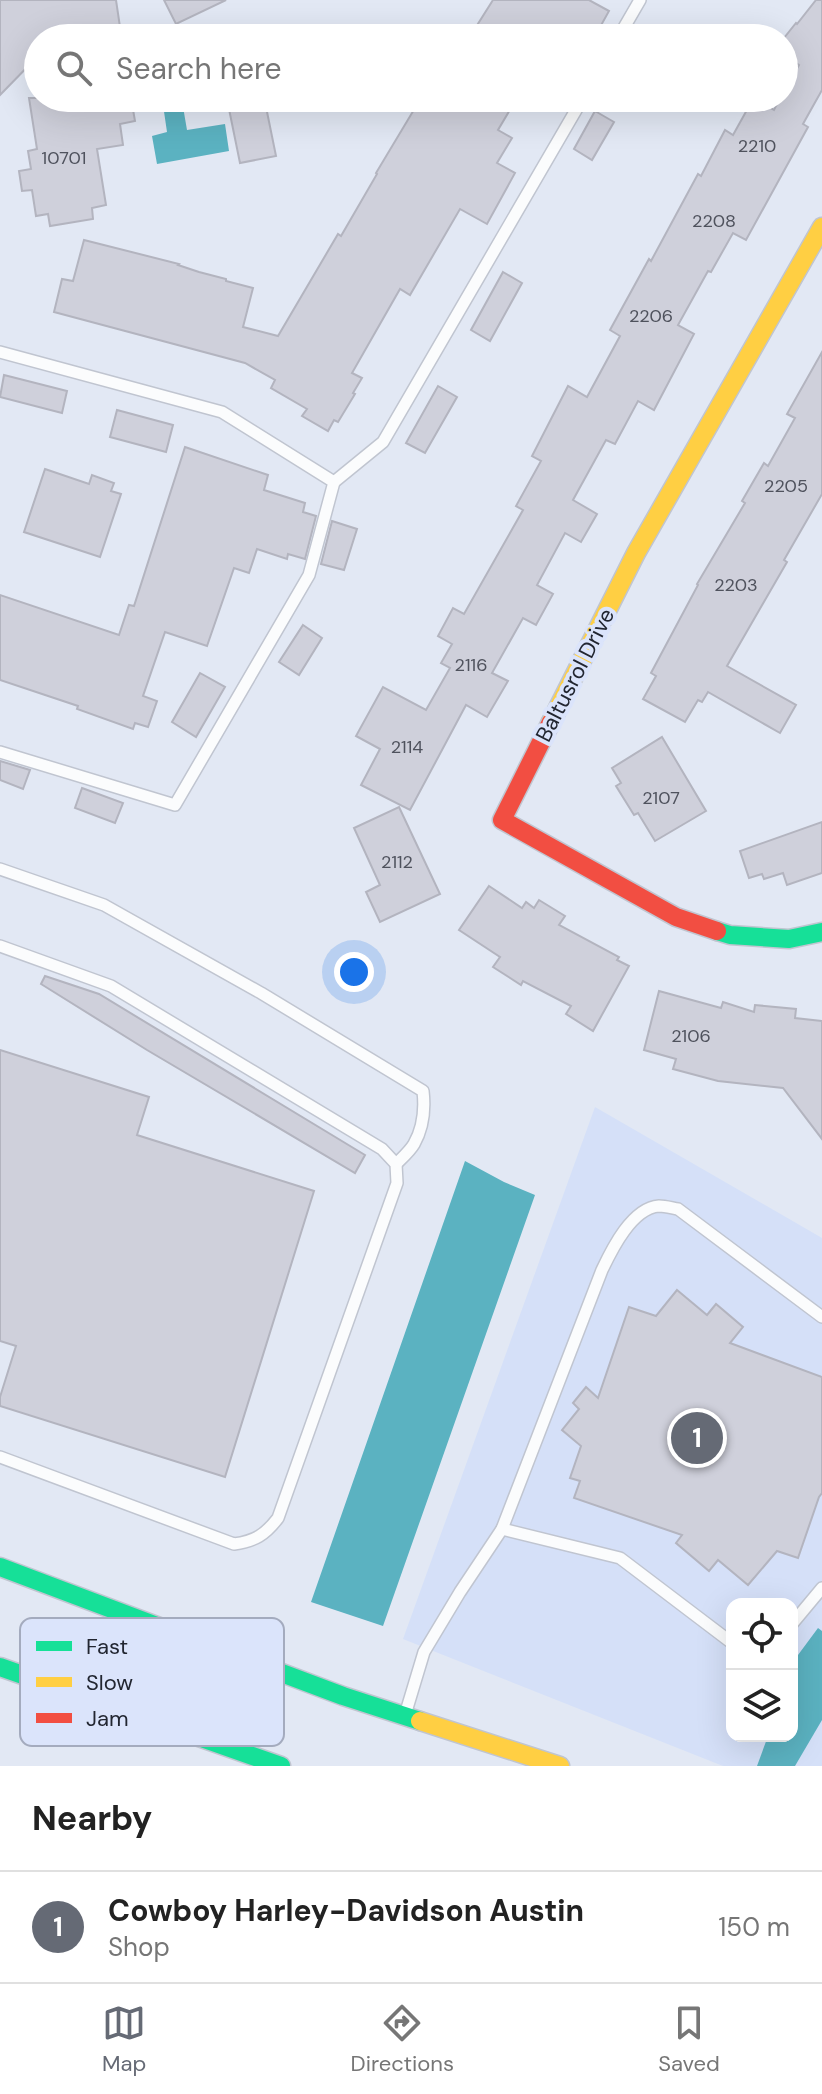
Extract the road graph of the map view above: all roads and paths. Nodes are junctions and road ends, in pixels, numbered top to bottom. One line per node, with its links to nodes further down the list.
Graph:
1 (640, 0): 2 (lane)
2 (626, 24)
3 (575, 112): 6 (lane)
4 (822, 227): 9 (main road, Baltusrol Drive)
5 (0, 352): 6 (lane)
6 (334, 482): 7 (lane)
7 (0, 752)
8 (0, 869): 11 (lane)
9 (822, 932)
10 (0, 946): 11 (lane)
11 (396, 1164): 13 (lane)
12 (822, 1317): 14 (lane)
13 (0, 1457)
14 (502, 1529): 19 (lane); 23 (lane)
15 (0, 1567): 17 (main road)
16 (819, 1596): 18 (lane)
17 (136, 1618)
18 (798, 1618)
19 (726, 1638)
20 (0, 1667): 21 (main road)
21 (20, 1674)
22 (284, 1674): 23 (main road)
23 (405, 1716): 26 (main road)
24 (224, 1746): 25 (main road)
25 (281, 1766)
26 (560, 1766)

